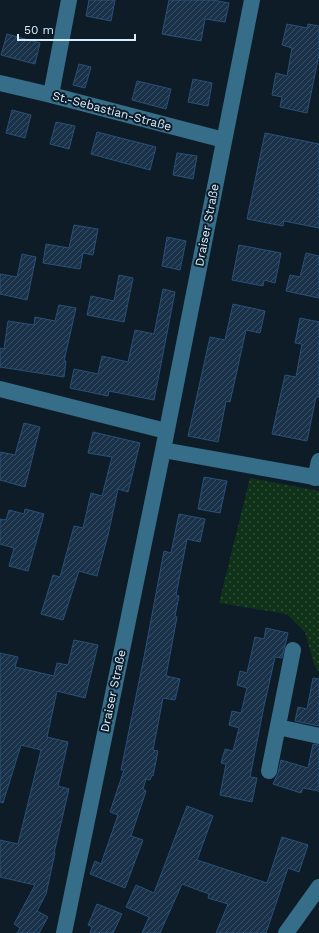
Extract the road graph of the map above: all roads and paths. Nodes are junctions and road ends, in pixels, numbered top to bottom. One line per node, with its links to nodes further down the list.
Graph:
1 (69, 0): 4 (street)
2 (252, 0): 5 (street, Draiser Straße)
3 (0, 83): 4 (street, St.-Sebastian-Straße)
4 (51, 95): 5 (street, St.-Sebastian-Straße)
5 (224, 140): 7 (street, Draiser Straße)
6 (0, 389): 7 (street)
7 (166, 431): 8 (street, Draiser Straße)
8 (163, 450): 10 (street); 16 (street, Draiser Straße)
9 (319, 461): 10 (street)
10 (317, 478)
11 (293, 650): 12 (street)
12 (278, 727): 13 (street); 14 (street)
13 (319, 736)
14 (269, 770)
15 (319, 887): 17 (street)
16 (64, 933)
17 (286, 933)

